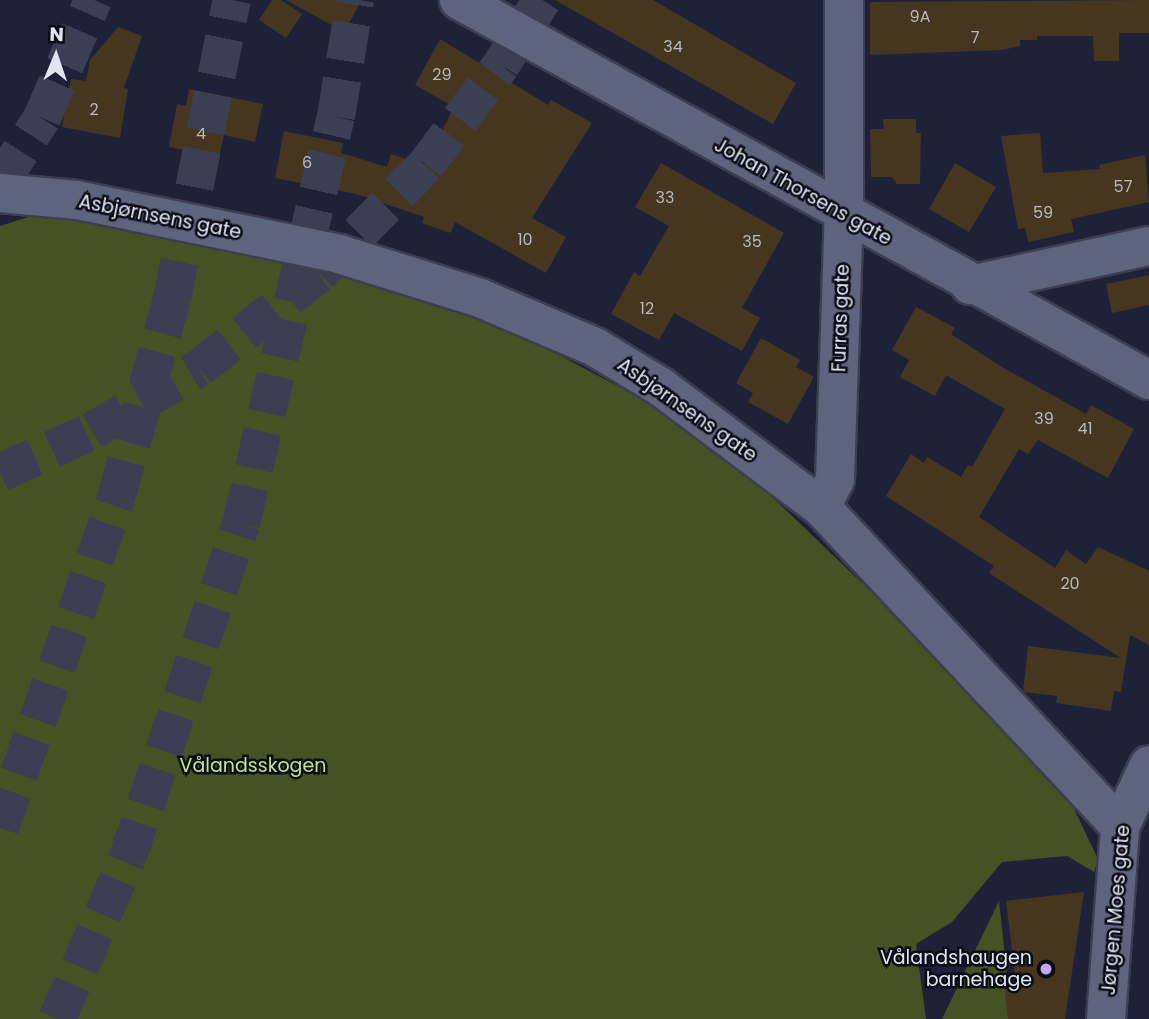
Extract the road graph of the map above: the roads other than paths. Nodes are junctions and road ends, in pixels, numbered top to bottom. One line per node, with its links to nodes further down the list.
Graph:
1 (459, 0): 4 (street, Johan Thorsens gate)
2 (844, 0): 4 (street, Furras gate)
3 (0, 193): 8 (street, Asbjørnsens gate)
4 (844, 215): 6 (street, Johan Thorsens gate); 8 (street, Furras gate)
5 (1149, 246): 6 (street)
6 (970, 285): 7 (street, Johan Thorsens gate)
7 (1149, 380)
8 (821, 508): 10 (street, Asbjørnsens gate)
9 (1149, 765): 10 (street, Jørgen Moes gate)
10 (1120, 827): 11 (street, Jørgen Moes gate)
11 (1106, 1019)

